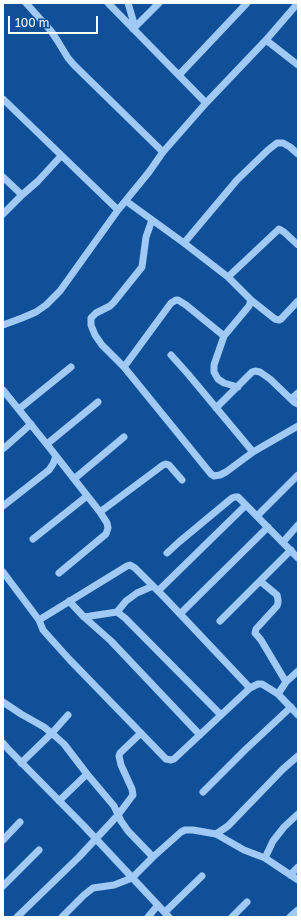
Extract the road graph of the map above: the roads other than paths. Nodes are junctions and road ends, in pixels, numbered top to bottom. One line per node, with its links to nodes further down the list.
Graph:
1 (26, 3): 13 (street)
2 (108, 3): 7 (street)
3 (128, 3): 7 (street)
4 (159, 3): 7 (street)
5 (247, 3): 10 (street)
6 (298, 3): 8 (street)
7 (134, 28): 10 (street)
8 (266, 40): 9 (street); 12 (street)
9 (298, 66)
10 (179, 75): 12 (street)
11 (3, 99): 15 (street)
12 (206, 103): 13 (street)
13 (163, 152): 18 (street)
14 (298, 154): 22 (street)
15 (62, 156): 17 (street); 19 (street)
16 (3, 177): 17 (street)
17 (22, 195): 20 (street)
18 (126, 201): 19 (street); 21 (street)
19 (118, 210): 27 (street)
20 (3, 214)
21 (152, 220): 22 (street); 31 (street)
22 (184, 243): 24 (street)
23 (298, 245): 24 (street)
24 (228, 278): 25 (street)
25 (251, 300): 26 (street); 28 (street)
26 (298, 301)
27 (3, 324)
28 (224, 336): 31 (street); 32 (street)
29 (171, 355): 38 (street)
30 (71, 367): 39 (street)
31 (124, 368): 45 (street)
32 (238, 387): 35 (street); 38 (street)
33 (3, 391): 39 (street)
34 (298, 393): 35 (street)
35 (291, 399): 37 (street)
36 (98, 402): 43 (street)
37 (298, 404)
38 (216, 408): 45 (street)
39 (19, 409): 40 (street)
40 (31, 424): 43 (street); 44 (street)
41 (298, 426): 45 (street)
42 (124, 437): 48 (street)
43 (47, 444): 46 (street)
44 (3, 449)
45 (253, 452)
46 (56, 456): 48 (street); 52 (street)
47 (298, 475): 54 (street)
48 (74, 479): 50 (street)
49 (182, 480): 53 (street)
50 (87, 496): 53 (street); 57 (street)
51 (246, 505): 54 (street); 60 (street); 66 (street)
52 (3, 506)
53 (100, 512): 63 (street)
54 (257, 516): 56 (street)
55 (298, 525): 58 (street)
56 (268, 527): 58 (street); 69 (street)
57 (33, 539)
58 (283, 542): 59 (street)
59 (291, 550): 61 (street); 64 (street)
60 (167, 553)
61 (298, 558)
62 (3, 572): 65 (street)
63 (59, 573)
64 (260, 581): 72 (street); 74 (street)
65 (6, 582): 71 (street)
66 (156, 589): 67 (street); 68 (street); 69 (street)
67 (69, 601): 70 (street); 71 (street)
68 (117, 612): 70 (street); 81 (street)
69 (180, 614): 75 (street)
70 (84, 617): 84 (street)
71 (39, 620): 82 (street)
72 (220, 621)
73 (298, 671): 74 (street)
74 (286, 682): 76 (street)
75 (250, 688): 76 (street); 81 (street)
76 (278, 694): 78 (street)
77 (3, 702): 83 (street)
78 (291, 707): 80 (street); 89 (street)
79 (68, 715): 83 (street)
80 (298, 715)
81 (221, 716): 84 (street)
82 (141, 732): 84 (street); 92 (street)
83 (52, 733): 87 (street); 88 (street)
84 (200, 735)
85 (3, 743): 87 (street)
86 (298, 756): 94 (street)
87 (21, 763): 90 (street)
88 (87, 774): 90 (street); 92 (street)
89 (203, 792)
90 (59, 801): 95 (street)
91 (298, 814): 99 (street)
92 (118, 815): 95 (street); 98 (street)
93 (20, 822): 96 (street)
94 (216, 834): 98 (street); 99 (street)
95 (96, 839): 103 (street); 110 (street)
96 (3, 840)
97 (39, 850): 105 (street)
98 (153, 856): 103 (street)
99 (264, 858): 101 (street)
100 (298, 868): 101 (street)
101 (290, 875): 104 (street)
102 (202, 876): 109 (street)
103 (132, 878): 107 (street); 111 (street)
104 (298, 880)
105 (3, 886)
106 (247, 902): 113 (street)
107 (158, 906): 109 (street); 112 (street)
108 (298, 910): 114 (street)
109 (167, 915)
110 (17, 917)
111 (62, 917)
112 (148, 917)
113 (232, 917)
114 (290, 917)

